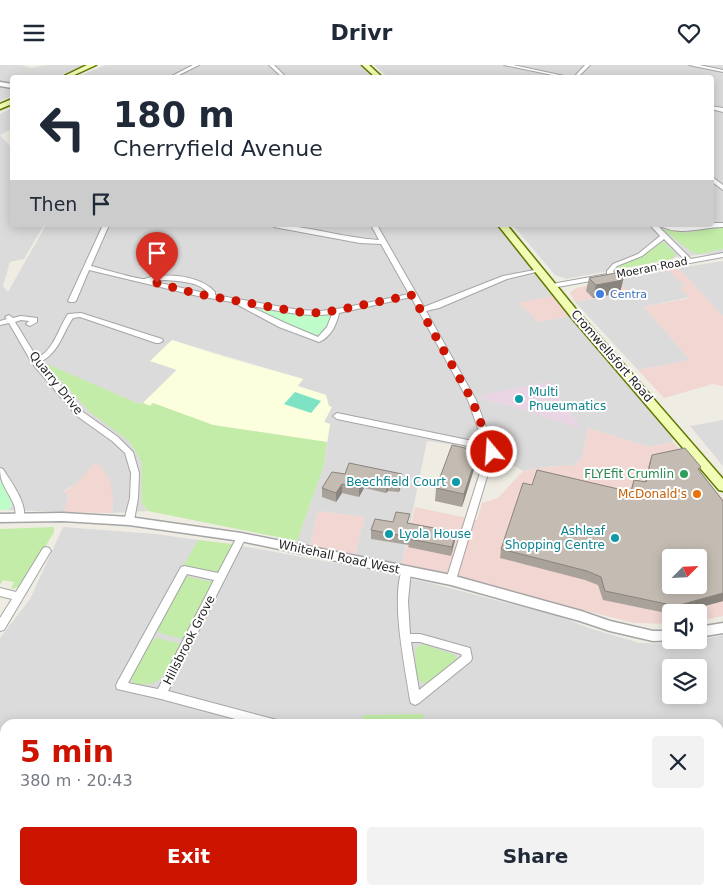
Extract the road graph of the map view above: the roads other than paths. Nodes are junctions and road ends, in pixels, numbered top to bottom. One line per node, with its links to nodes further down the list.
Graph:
1 (92, 65): 9 (main road)
2 (197, 65): 10 (street)
3 (271, 65): 11 (street)
4 (365, 65): 12 (main road)
5 (506, 65): 13 (street)
6 (588, 65): 14 (street)
7 (691, 65): 8 (street)
8 (723, 71)
9 (70, 75)
10 (176, 75)
11 (282, 75)
12 (377, 75)
13 (558, 75)
14 (578, 75)
15 (105, 227): 27 (street)
16 (285, 227): 23 (street)
17 (375, 227): 23 (street)
18 (504, 227): 25 (main road, Cromwellsfort Road)
19 (655, 227): 22 (street)
20 (670, 227): 21 (street)
21 (702, 227)
22 (664, 236): 26 (street); 29 (street)
23 (383, 242): 32 (street)
24 (723, 255): 26 (street, Moeran Road)
25 (528, 257): 28 (main road, Cromwellsfort Road); 30 (street)
26 (690, 261): 29 (street, Moeran Road)
27 (87, 267): 33 (street); 34 (street)
28 (538, 270): 30 (street); 31 (main road, Cromwellsfort Road)
29 (611, 275): 31 (street, Moeran Road)
30 (505, 277): 35 (street)
31 (552, 286): 45 (main road, Cromwellsfort Road)
32 (412, 295): 35 (street); 36 (street)
33 (72, 301)
34 (239, 302): 36 (street); 36 (street)
35 (422, 310): 43 (street)
36 (336, 311)
37 (10, 318): 38 (street); 39 (street); 41 (street, Quarry Drive)
38 (1, 323)
39 (30, 324)
40 (158, 341): 41 (street)
41 (36, 361): 48 (street, Quarry Drive)
42 (338, 416): 43 (street)
43 (490, 452): 53 (street)
44 (0, 471): 47 (street)
45 (723, 487)
46 (0, 518): 47 (street, Whitehall Road West)
47 (20, 518): 48 (street, Whitehall Road West)
48 (129, 521): 49 (street, Whitehall Road West)
49 (241, 537): 51 (street, Whitehall Road West); 52 (street, Hillsbrook Grove)
50 (46, 551): 55 (street)
51 (406, 570): 53 (street, Whitehall Road West); 60 (street)
52 (221, 578): 61 (street, Hillsbrook Grove); 61 (street)
53 (450, 580): 59 (street, Whitehall Road West)
54 (0, 592): 55 (street)
55 (18, 597): 56 (street)
56 (0, 627)
57 (723, 628): 58 (street)
58 (707, 631)
59 (662, 636)
60 (407, 638): 60 (street)
61 (161, 694): 62 (street, Hillsbrook Grove)
62 (254, 719)

